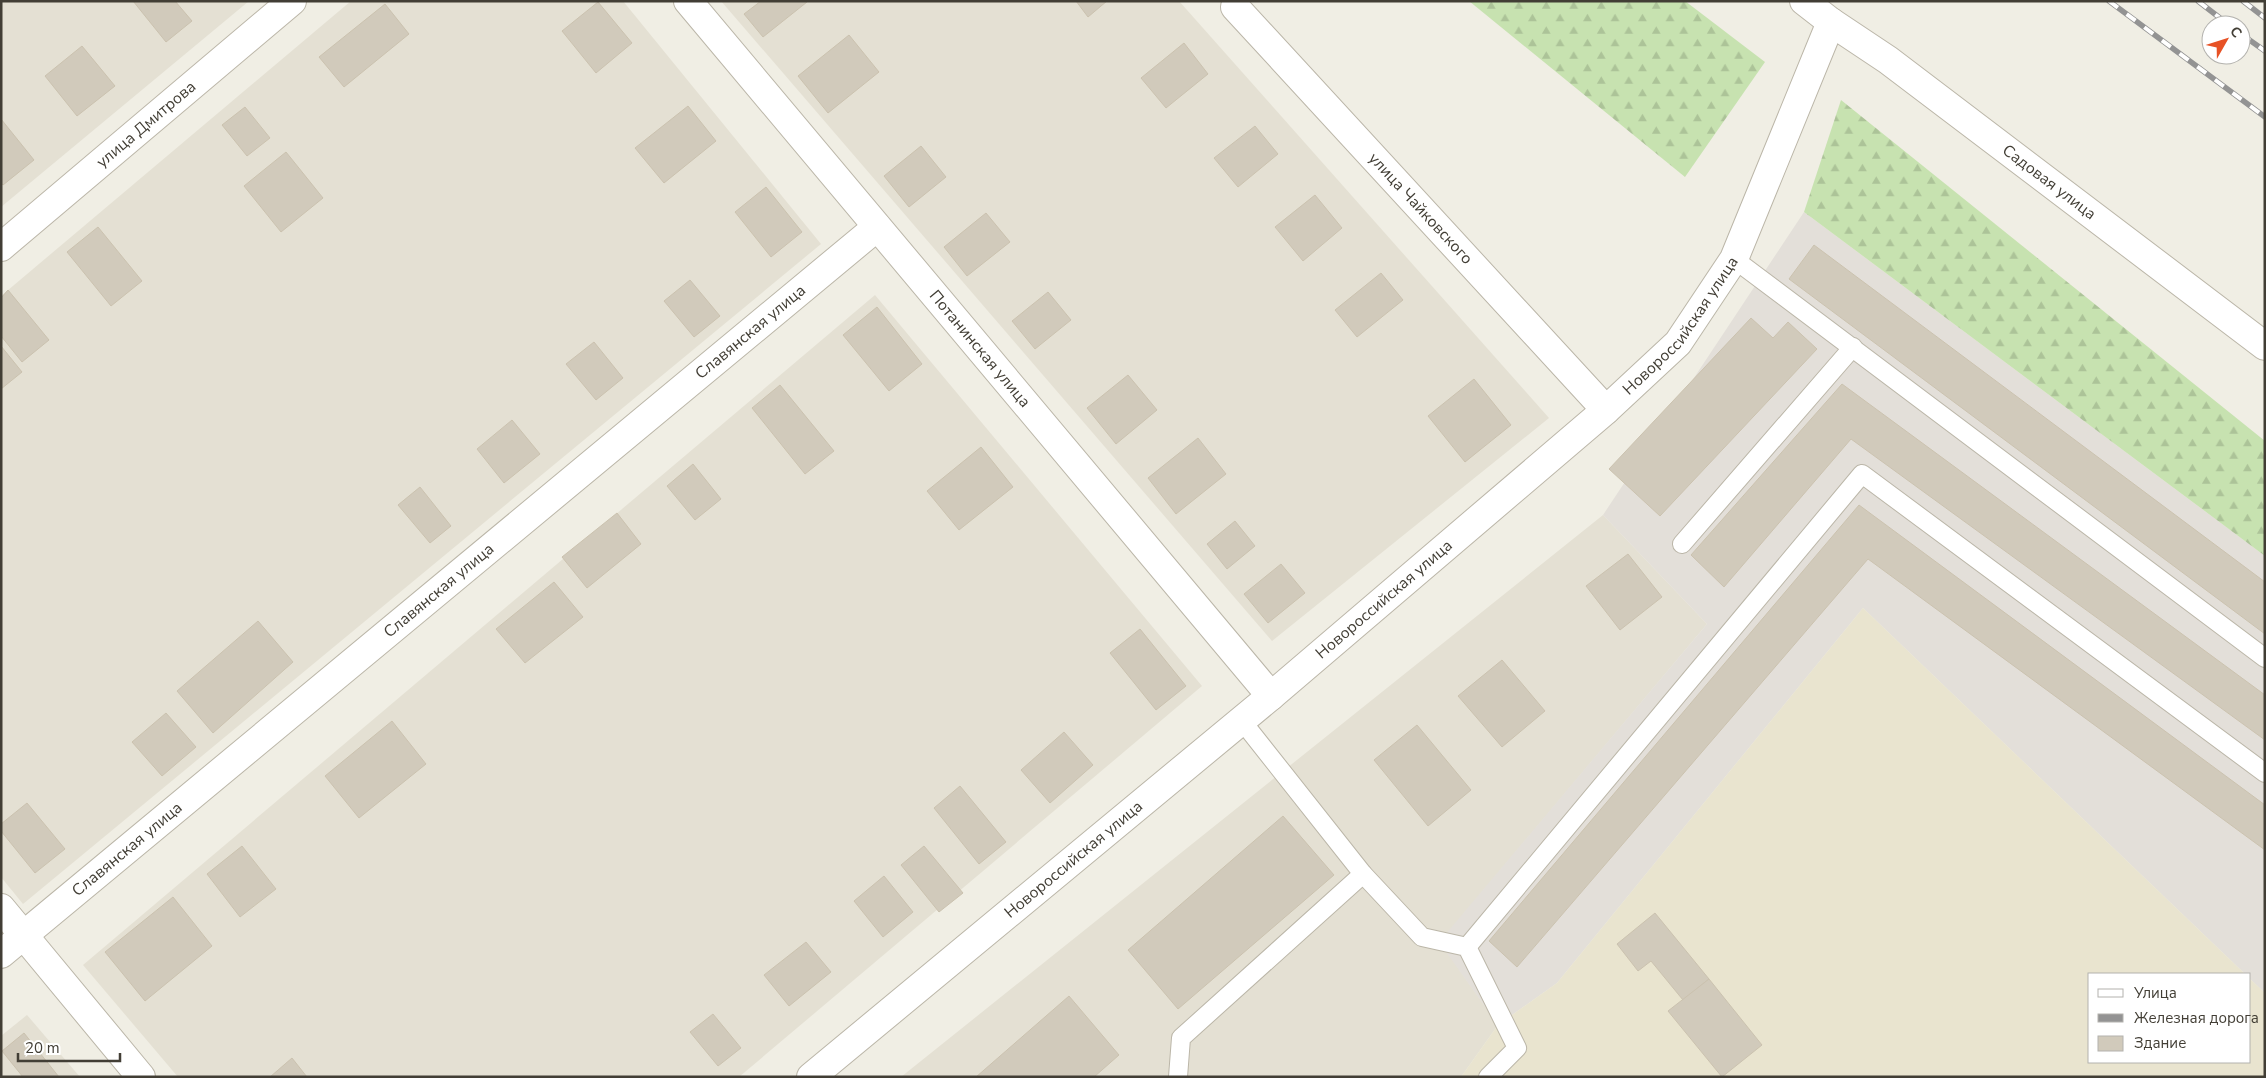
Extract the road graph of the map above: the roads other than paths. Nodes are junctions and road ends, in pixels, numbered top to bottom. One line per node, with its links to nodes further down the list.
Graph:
1 (292, 1): 7 (street, улица Дмитрова)
2 (688, 1): 6 (street, Потанинская улица)
3 (1804, 1): 5 (street, Садовая улица)
4 (1235, 7): 11 (street, улица Чайковского)
5 (1831, 22): 8 (street, Новороссийская улица); 9 (street, Садовая улица)
6 (877, 227): 14 (street, Потанинская улица); 19 (street, Славянская улица)
7 (1, 247)
8 (1734, 259): 10 (lane); 11 (street, Новороссийская улица)
9 (2265, 346)
10 (1853, 347): 12 (lane); 13 (lane)
11 (1606, 410): 14 (street, Новороссийская улица)
12 (1682, 544)
13 (2265, 658)
14 (1271, 696): 15 (street, Новороссийская улица)
15 (1242, 721): 17 (lane); 23 (street, Новороссийская улица)
16 (2265, 773): 20 (lane)
17 (1363, 874): 20 (lane); 24 (lane)
18 (1, 908): 19 (street)
19 (24, 935): 21 (street, Славянская улица); 22 (street)
20 (1467, 947): 25 (lane)
21 (1, 954)
22 (141, 1077)
23 (811, 1077)
24 (1178, 1077)
25 (1488, 1077)

